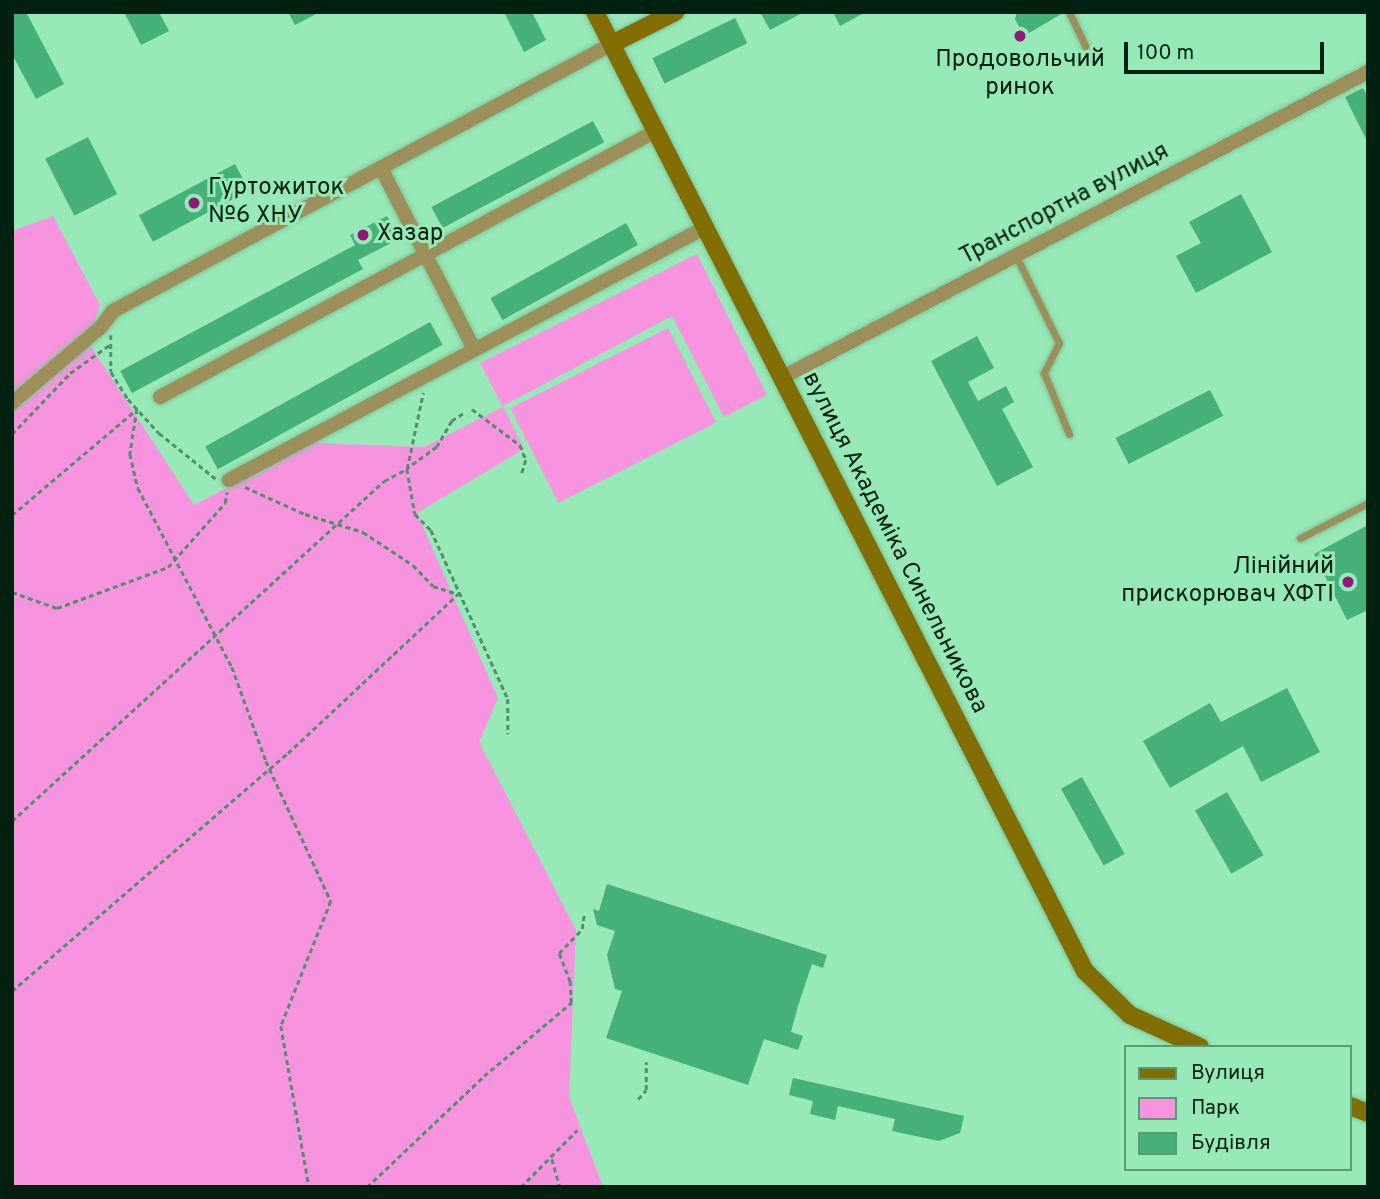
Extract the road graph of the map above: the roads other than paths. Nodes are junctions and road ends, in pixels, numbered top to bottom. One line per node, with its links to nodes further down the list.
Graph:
1 (595, 12): 4 (street, вулиця Академіка Синельникова)
2 (675, 12): 4 (street)
3 (1069, 12): 5 (lane)
4 (612, 44): 7 (street, вулиця Академіка Синельникова); 8 (street)
5 (1089, 54)
6 (1368, 72): 11 (street, Транспортна вулиця)
7 (656, 131): 9 (street, вулиця Академіка Синельникова); 10 (street)
8 (381, 168): 10 (street); 15 (street)
9 (706, 227): 12 (street); 13 (street, вулиця Академіка Синельникова)
10 (424, 255): 12 (street); 14 (street)
11 (1016, 256): 13 (street, Транспортна вулиця); 16 (lane)
12 (474, 349): 17 (street)
13 (783, 377): 20 (street, вулиця Академіка Синельникова)
14 (160, 397)
15 (12, 403)
16 (1069, 434)
17 (229, 480)
18 (1368, 503): 19 (lane)
19 (1300, 538)
20 (1196, 1045)

